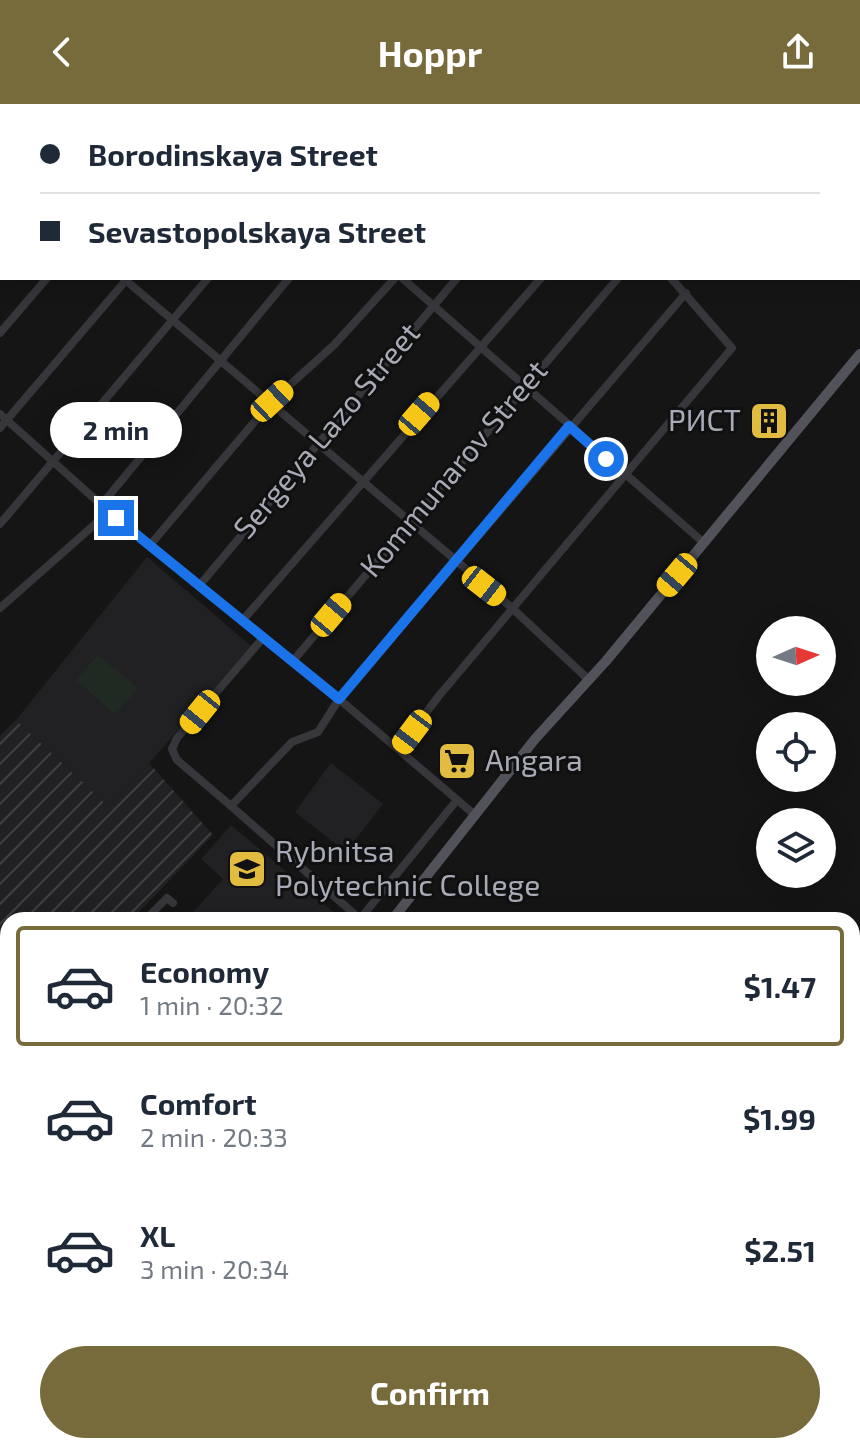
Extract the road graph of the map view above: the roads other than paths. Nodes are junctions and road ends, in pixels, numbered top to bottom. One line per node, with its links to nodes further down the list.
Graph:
1 (45, 280): 15 (street)
2 (124, 280): 21 (street)
3 (126, 280): 14 (street)
4 (206, 280): 14 (street)
5 (287, 280): 18 (street)
6 (393, 280): 20 (street)
7 (404, 280): 13 (street)
8 (455, 280): 13 (street, Sergeya Lazo Street)
9 (539, 280): 16 (street)
10 (616, 280): 19 (street, Kommunarov Street)
11 (673, 280): 12 (street)
12 (686, 293): 22 (street); 26 (street)
13 (434, 306): 16 (street); 24 (street, Sergeya Lazo Street)
14 (173, 319): 18 (street); 25 (street)
15 (0, 333)
16 (478, 347): 19 (street); 27 (street)
17 (860, 354): 33 (main road)
18 (222, 361): 20 (street); 28 (street)
19 (523, 387): 22 (street); 31 (street, Kommunarov Street)
20 (269, 405): 24 (street); 34 (street)
21 (4, 417): 23 (street); 25 (street)
22 (569, 426): 26 (street); 35 (street)
23 (0, 428)
24 (315, 444): 27 (street); 36 (street, Sergeya Lazo Street)
25 (54, 461): 28 (street); 32 (street)
26 (625, 476): 33 (street); 38 (street)
27 (361, 481): 31 (street); 39 (street)
28 (106, 508): 29 (street); 30 (street)
29 (102, 518): 30 (street); 37 (street)
30 (116, 518): 34 (street)
31 (408, 522): 35 (street); 41 (street, Kommunarov Street)
32 (0, 524)
33 (704, 543): 42 (main road)
34 (150, 545): 36 (street)
35 (456, 562): 38 (street); 43 (street)
36 (199, 586): 39 (street)
37 (0, 608)
38 (512, 608): 42 (street); 44 (street)
39 (242, 621): 40 (street)
40 (263, 638): 41 (street); 46 (street)
41 (292, 662): 43 (street)
42 (589, 680): 47 (main road)
43 (339, 699): 44 (street); 46 (street)
44 (399, 749): 45 (street)
45 (457, 800): 47 (street); 51 (street)
46 (231, 806): 50 (street)
47 (475, 815): 52 (main road)
48 (173, 903): 49 (street)
49 (153, 912)
50 (352, 912)
51 (366, 912)
52 (398, 912)

